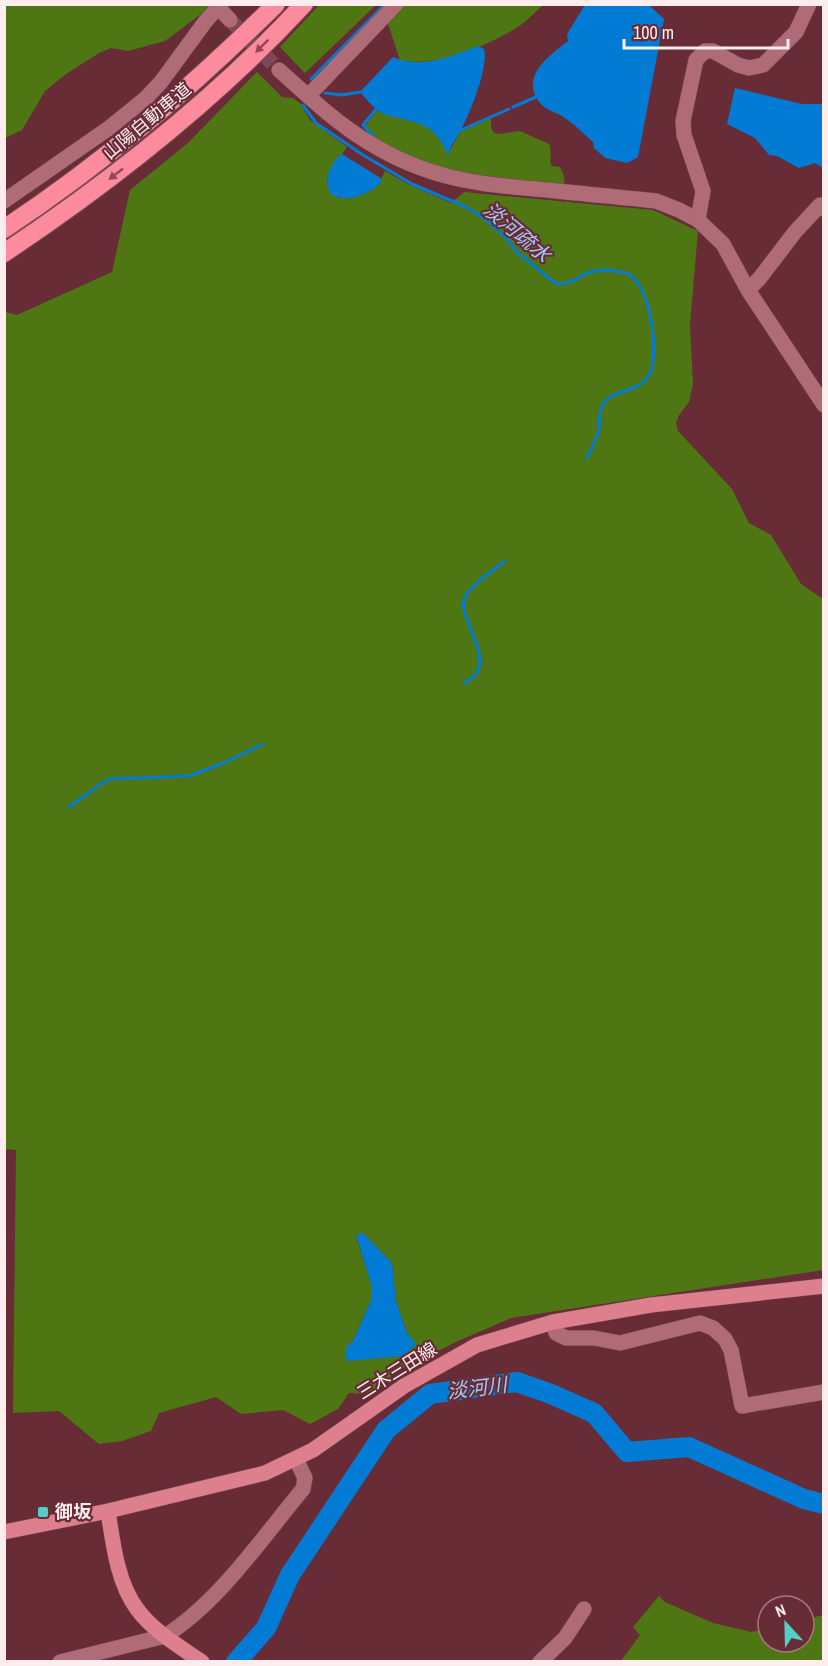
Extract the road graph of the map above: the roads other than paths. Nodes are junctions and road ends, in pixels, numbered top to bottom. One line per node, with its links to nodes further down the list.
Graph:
1 (276, 4): 12 (highway, 山陽自動車道)
2 (303, 4): 13 (highway, 山陽自動車道, one-way to 13)
3 (396, 4): 8 (street)
4 (809, 4): 11 (street)
5 (219, 6): 6 (street); 9 (street)
6 (230, 20)
7 (279, 70): 8 (street)
8 (308, 96): 11 (street)
9 (4, 201)
10 (824, 209): 14 (street)
11 (698, 220): 14 (street)
12 (4, 229)
13 (4, 253)
14 (748, 290): 15 (street)
15 (824, 405)
16 (824, 1286): 17 (main road, 三木三田線)
17 (553, 1322): 18 (street); 19 (main road, 三木三田線)
18 (824, 1392)
19 (296, 1459): 20 (main road, 三木三田線); 23 (street)
20 (108, 1511): 21 (main road, 三木三田線); 23 (main road)
21 (4, 1532)
22 (584, 1609): 26 (street)
23 (165, 1636): 24 (main road); 25 (street)
24 (201, 1661)
25 (60, 1662)
26 (540, 1662)

